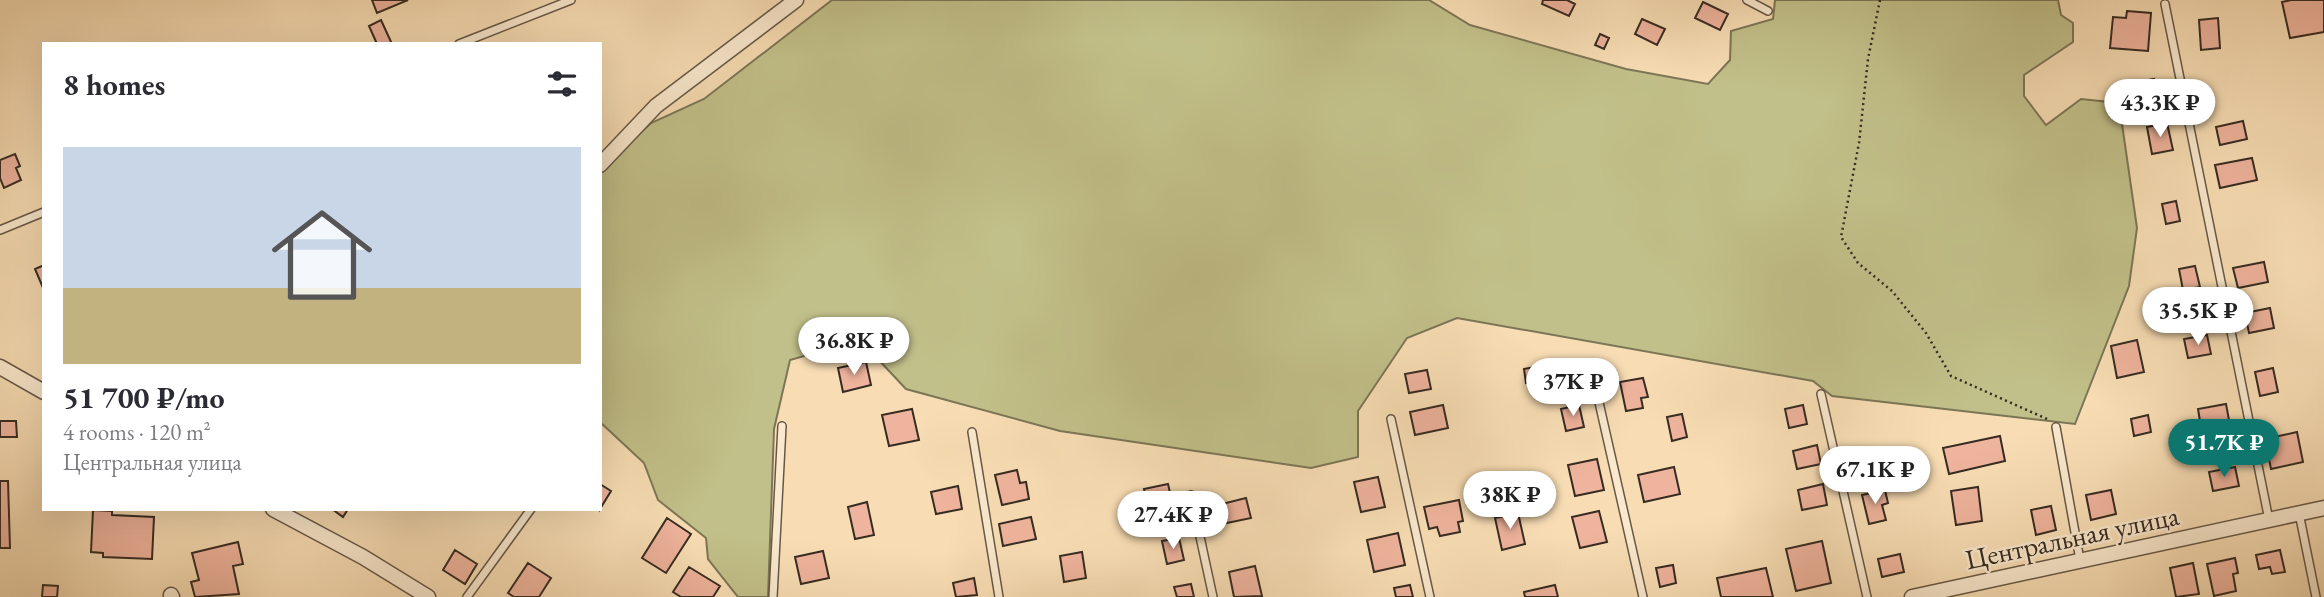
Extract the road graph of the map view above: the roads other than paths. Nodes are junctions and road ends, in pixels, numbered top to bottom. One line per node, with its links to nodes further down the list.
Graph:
1 (571, 0): 6 (lane)
2 (796, 0): 7 (street)
3 (1747, 0): 5 (lane)
4 (2165, 4): 23 (lane)
5 (1768, 11)
6 (464, 42)
7 (602, 163)
8 (42, 213): 9 (lane)
9 (0, 230)
10 (1591, 367): 31 (lane)
11 (0, 368): 12 (street)
12 (42, 391)
13 (1821, 394): 32 (lane)
14 (1391, 419): 30 (lane)
15 (782, 426): 27 (lane)
16 (2056, 427): 24 (lane)
17 (972, 432): 28 (lane)
18 (1191, 495): 29 (lane)
19 (2324, 508): 22 (street, Центральная улица)
20 (276, 511): 25 (street)
21 (530, 511): 26 (lane)
22 (2299, 513): 23 (street, Центральная улица); 34 (lane)
23 (2269, 520): 24 (street, Центральная улица)
24 (2081, 561): 33 (street, Центральная улица)
25 (428, 597)
26 (467, 597)
27 (774, 597)
28 (999, 597)
29 (1213, 597)
30 (1430, 597)
31 (1643, 597)
32 (1867, 597)
33 (1912, 597)
34 (2316, 597)

